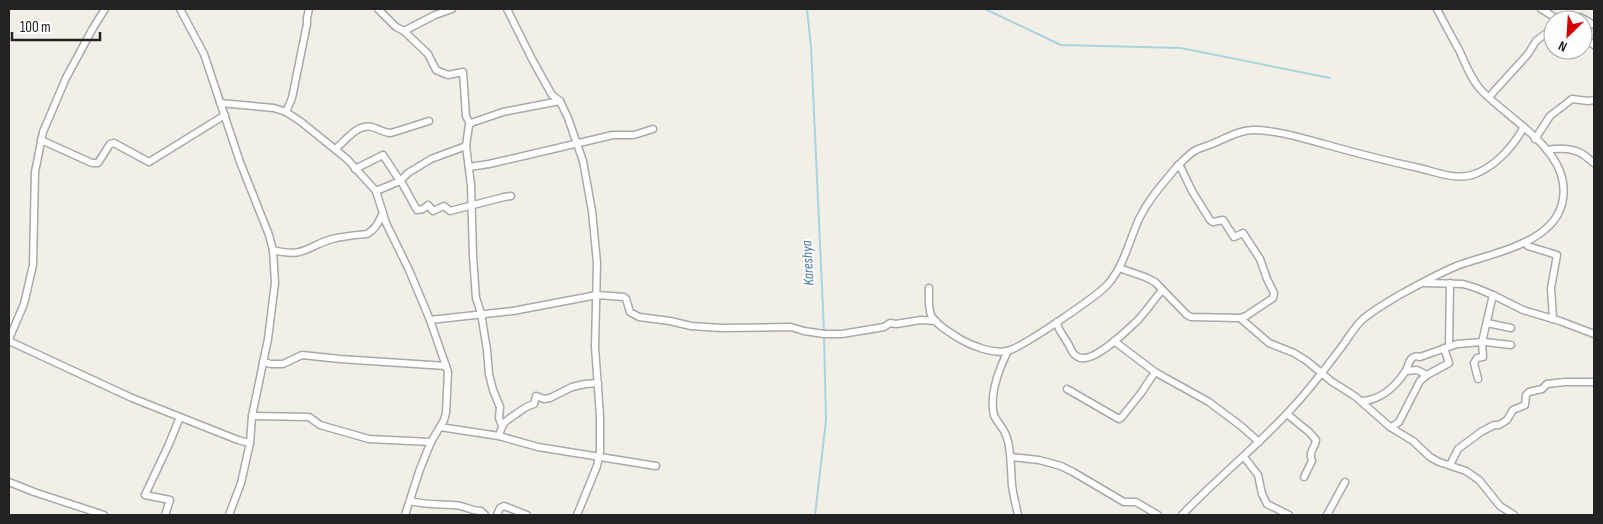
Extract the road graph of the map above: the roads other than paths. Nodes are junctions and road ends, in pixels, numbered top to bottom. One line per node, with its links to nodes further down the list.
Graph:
1 (105, 9): 21 (street)
2 (180, 9): 13 (street)
3 (309, 9): 14 (street)
4 (378, 9): 8 (street)
5 (452, 9): 8 (street)
6 (507, 9): 12 (street)
7 (1436, 9): 10 (street)
8 (404, 31): 17 (street)
9 (1543, 35): 10 (street)
10 (1490, 97): 18 (street)
11 (1594, 100): 20 (street)
12 (560, 101): 17 (street); 22 (street)
13 (220, 103): 14 (street); 15 (street)
14 (286, 112): 24 (street)
15 (224, 115): 21 (street); 36 (street)
16 (429, 121): 24 (street)
17 (470, 124): 23 (street)
18 (1524, 127): 20 (street); 27 (street)
19 (653, 129): 22 (street)
20 (1535, 139): 25 (street)
21 (41, 140): 53 (street)
22 (577, 143): 28 (street); 42 (street)
23 (466, 146): 28 (street); 30 (street)
24 (335, 149): 29 (street)
25 (1547, 150): 26 (street); 35 (street)
26 (1594, 163)
27 (1178, 165): 37 (street); 45 (street)
28 (469, 167): 33 (street)
29 (355, 169): 30 (street); 31 (street)
30 (400, 181): 31 (street); 33 (street)
31 (376, 191): 34 (street)
32 (512, 196): 33 (street)
33 (472, 205): 44 (street)
34 (383, 213): 36 (street); 47 (street)
35 (1525, 243): 38 (street); 46 (street)
36 (273, 250): 59 (street)
37 (1119, 268): 41 (street); 49 (street)
38 (1422, 283): 39 (street); 63 (street)
39 (1450, 284): 43 (street); 57 (street)
40 (928, 288): 48 (street)
41 (1162, 290): 45 (street); 54 (street)
42 (597, 295): 44 (street); 48 (street); 67 (street)
43 (1493, 295): 46 (street); 50 (street)
44 (481, 313): 47 (street); 73 (street)
45 (1240, 318): 63 (street)
46 (1553, 319): 52 (street)
47 (430, 320): 60 (street)
48 (936, 321): 58 (street)
49 (1057, 322): 54 (street); 58 (street)
50 (1486, 323): 51 (street); 55 (street)
51 (1511, 328)
52 (1594, 334)
53 (9, 340): 72 (street)
54 (1114, 341): 62 (street)
55 (1482, 341): 56 (street); 57 (street); 65 (street)
56 (1511, 345)
57 (1447, 347): 61 (street); 64 (street)
58 (1008, 351): 82 (street)
59 (263, 362): 60 (street); 71 (street)
60 (446, 366): 74 (street)
61 (1406, 371): 64 (street); 69 (street)
62 (1155, 372): 68 (street); 78 (street)
63 (1321, 373): 69 (street); 70 (street)
64 (1427, 376): 75 (street)
65 (1478, 379)
66 (1594, 382): 83 (street)
67 (598, 383): 73 (street); 80 (street)
68 (1067, 389)
69 (1362, 401): 75 (street)
70 (1287, 414): 78 (street); 85 (street)
71 (252, 416): 77 (street); 79 (street)
72 (180, 417): 79 (street); 90 (street)
73 (502, 426): 76 (street)
74 (440, 427): 76 (street); 77 (street)
75 (1390, 427): 83 (street)
76 (499, 436): 80 (street)
77 (431, 442): 88 (street)
78 (1260, 442): 81 (street)
79 (250, 443): 91 (street)
80 (599, 457): 84 (street); 96 (street)
81 (1244, 457): 99 (street); 100 (street)
82 (1011, 458): 97 (street); 98 (street)
83 (1450, 465): 102 (street)
84 (656, 466)
85 (1304, 477)
86 (9, 482): 89 (street)
87 (1345, 482): 101 (street)
88 (410, 500): 92 (street); 93 (street)
89 (104, 515)
90 (165, 515)
91 (229, 515)
92 (405, 515)
93 (485, 515)
94 (497, 515): 95 (street)
95 (526, 515)
96 (577, 515)
97 (1018, 515)
98 (1158, 515)
99 (1182, 515)
100 (1289, 515)
101 (1327, 515)
102 (1514, 515)

